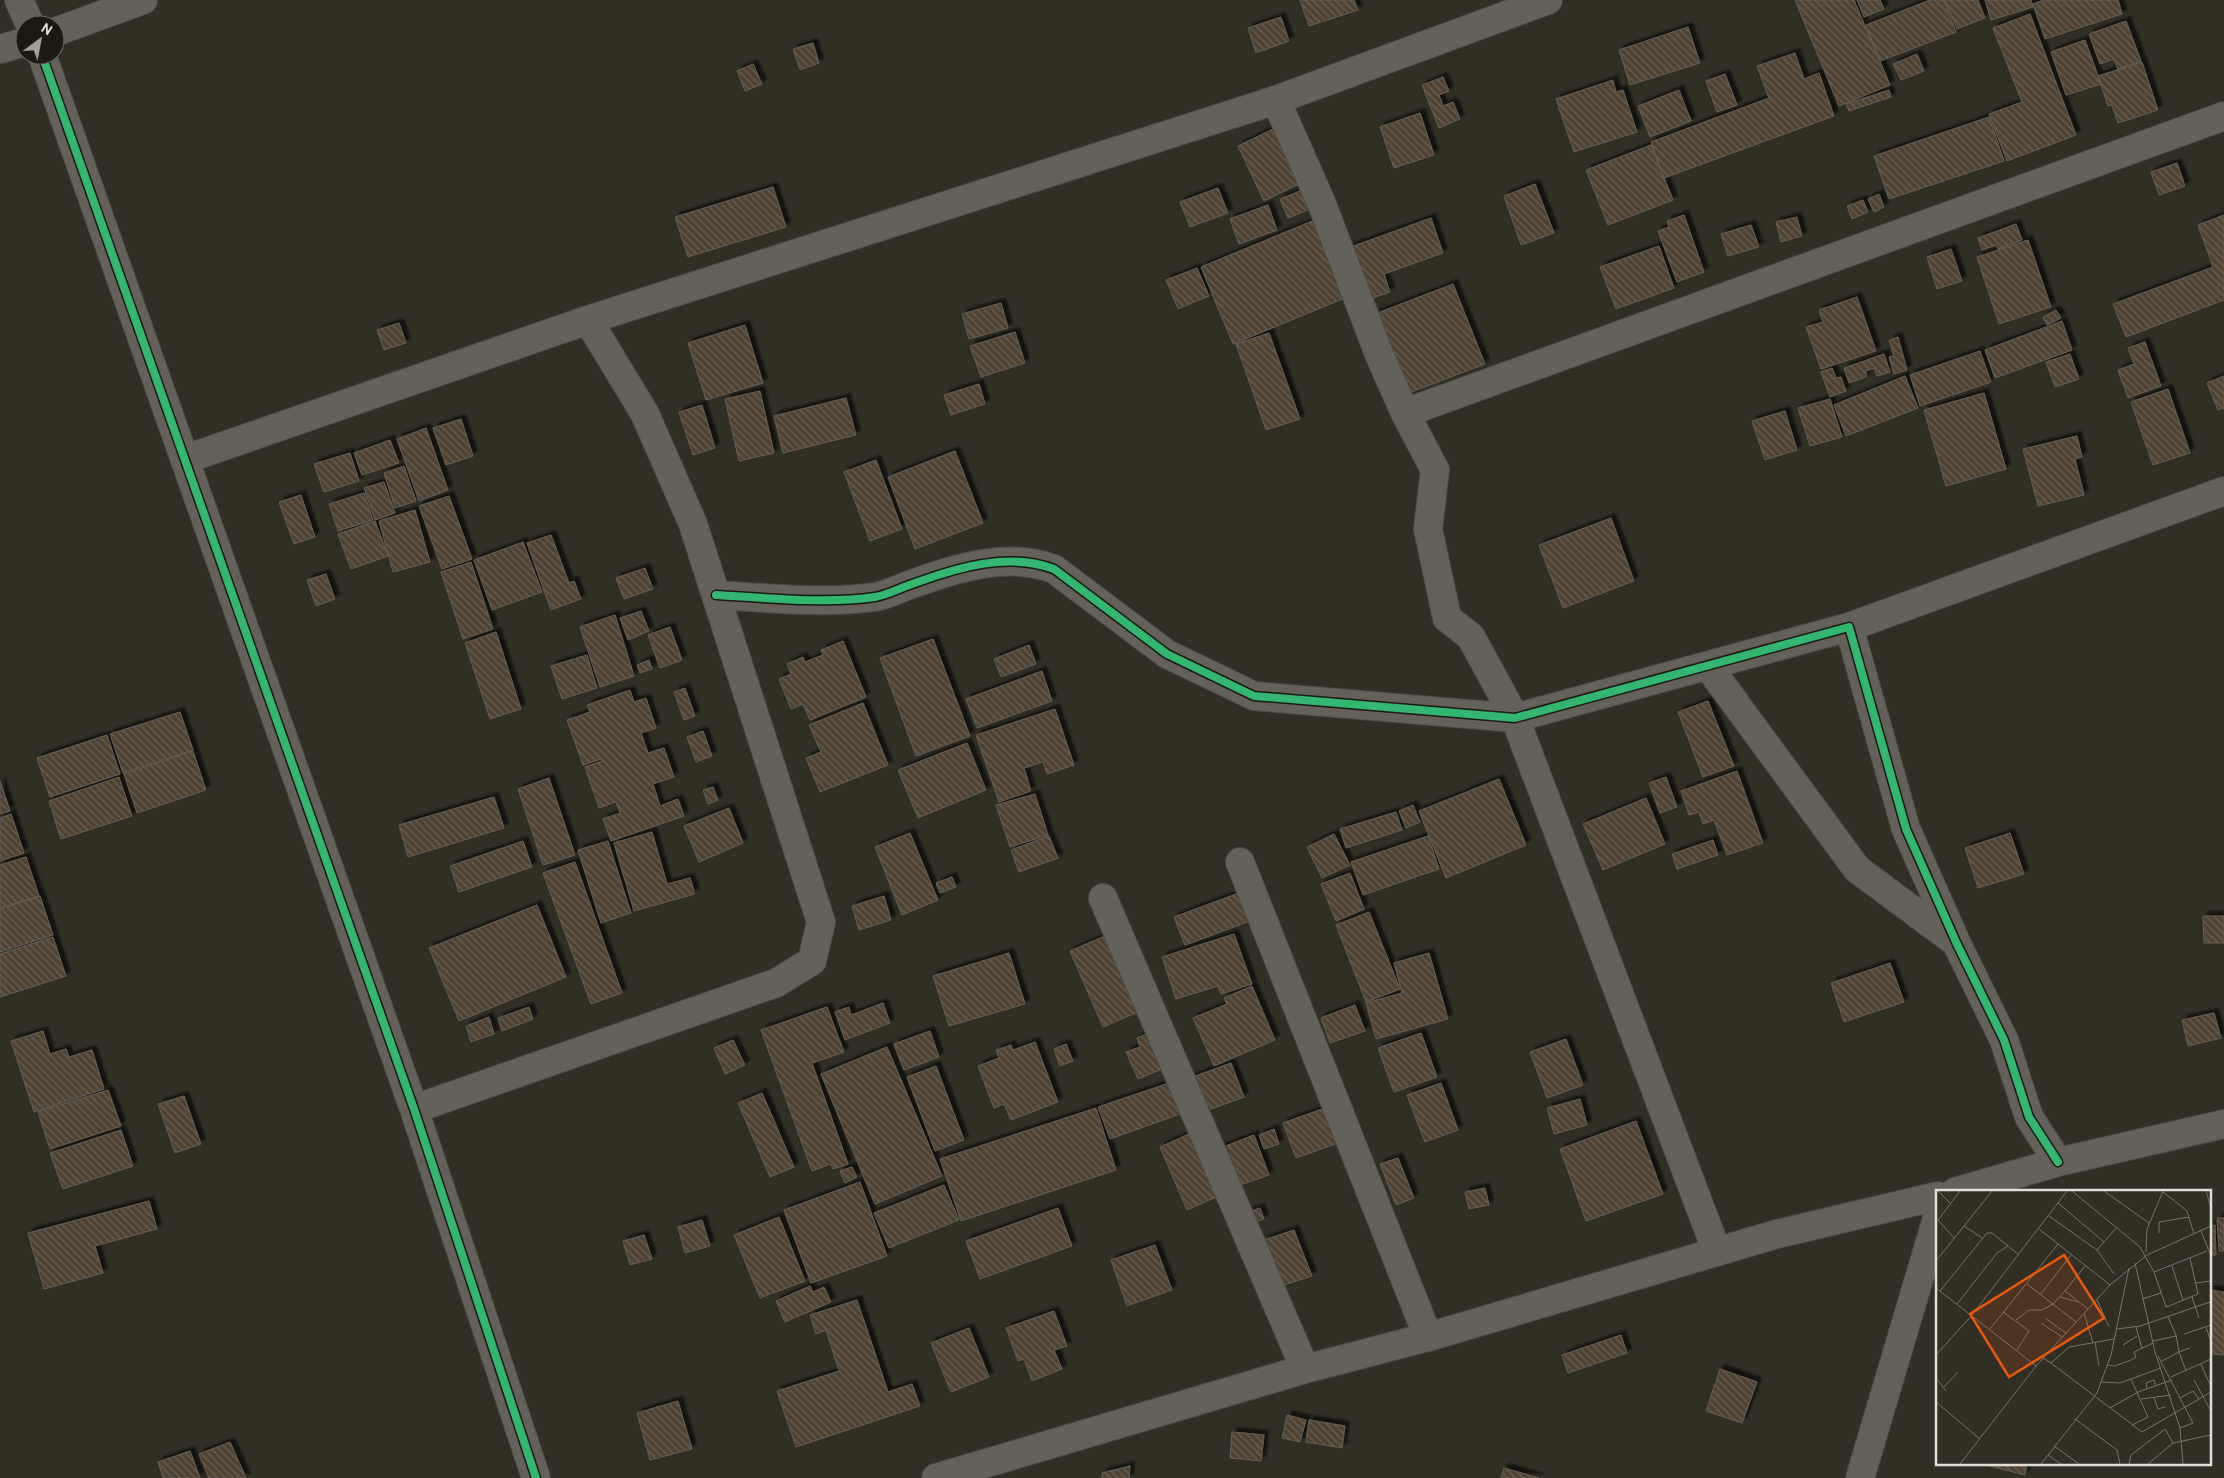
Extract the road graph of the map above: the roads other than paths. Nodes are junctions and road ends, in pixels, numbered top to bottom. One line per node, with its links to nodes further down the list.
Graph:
1 (19, 0): 4 (street)
2 (143, 0): 5 (street)
3 (1548, 0): 9 (street)
4 (26, 15)
5 (65, 28)
6 (15, 45): 7 (street)
7 (0, 49)
8 (46, 65): 13 (street)
9 (1276, 100): 11 (street); 12 (street)
10 (2224, 116): 12 (street)
11 (588, 320): 13 (street); 15 (street)
12 (1405, 413): 18 (street)
13 (186, 459): 22 (street)
14 (2224, 491): 16 (street)
15 (716, 596): 18 (street); 22 (street)
16 (1849, 627): 17 (street); 21 (street)
17 (1708, 666): 18 (street); 21 (street)
18 (1515, 718): 28 (street)
19 (1240, 862): 29 (street)
20 (1103, 898): 30 (street)
21 (1956, 942): 24 (street)
22 (414, 1109): 31 (street)
23 (2224, 1124): 24 (street)
24 (2058, 1162): 25 (street)
25 (1962, 1190)
26 (1936, 1196): 28 (street)
27 (1936, 1222): 33 (street)
28 (1717, 1252): 29 (street)
29 (1428, 1336): 30 (street)
30 (1305, 1369): 32 (street)
31 (536, 1478)
32 (936, 1478)
33 (1860, 1478)

